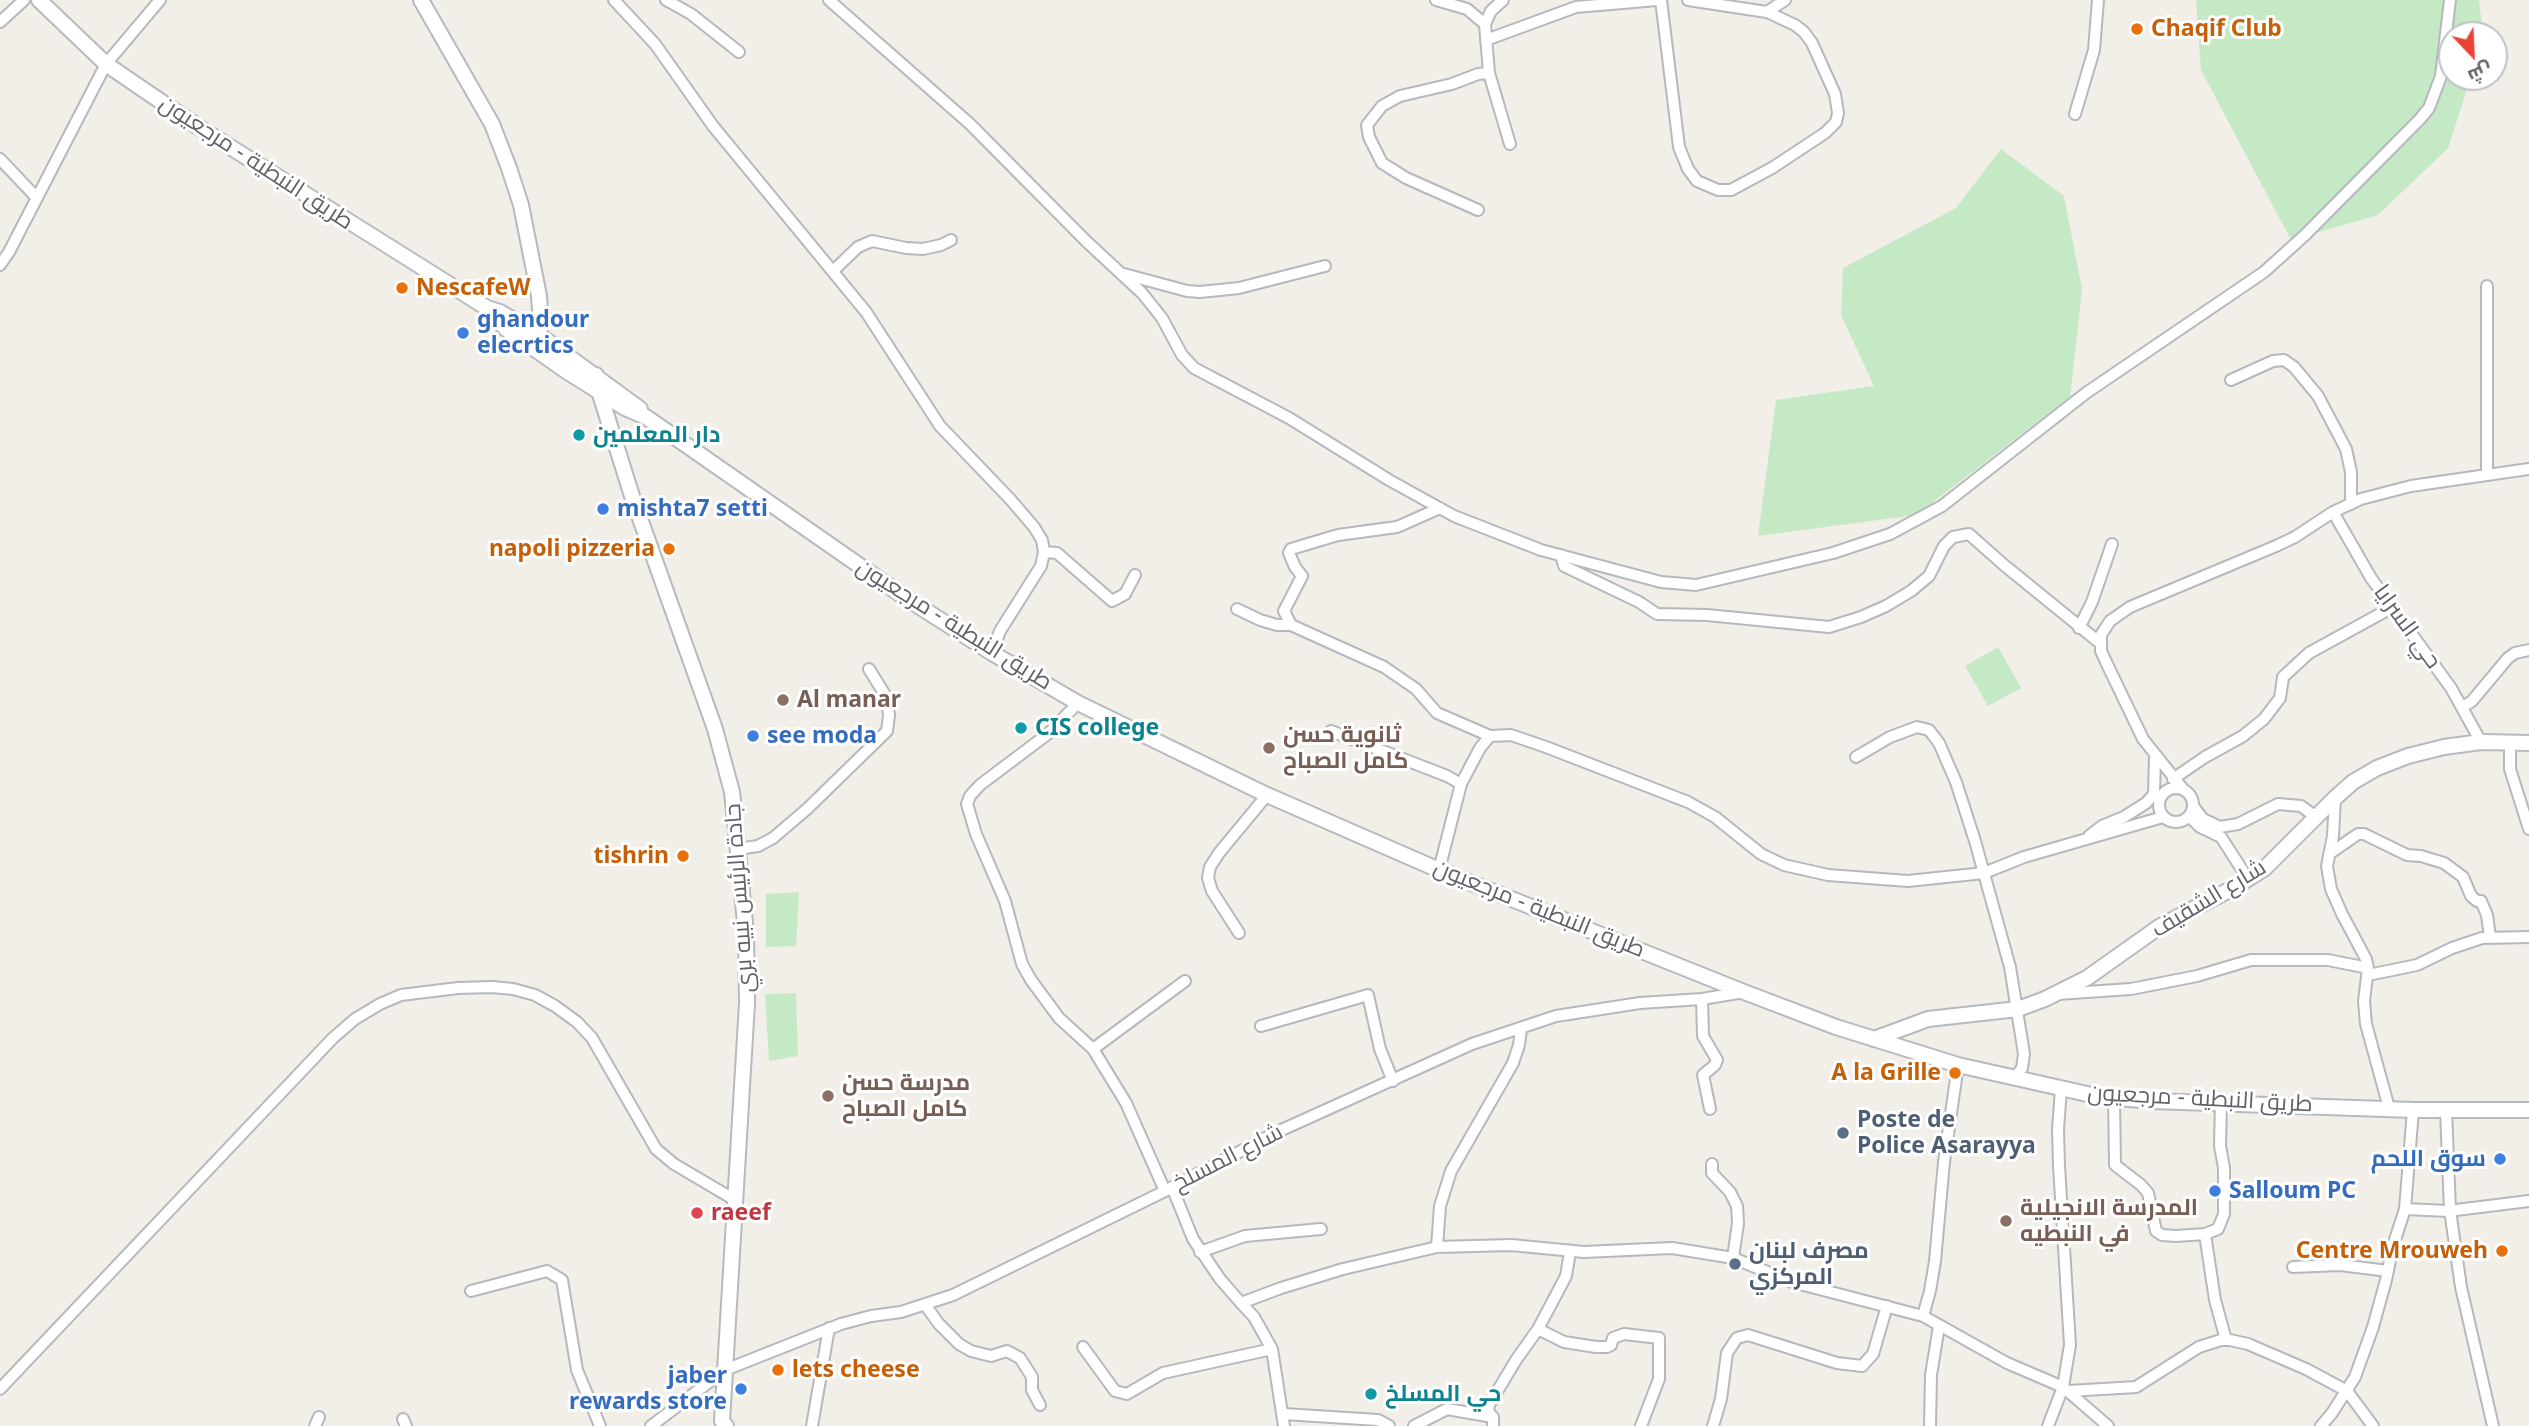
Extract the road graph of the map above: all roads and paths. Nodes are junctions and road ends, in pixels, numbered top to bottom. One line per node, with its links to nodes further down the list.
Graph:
1 (24, 0): 16 (street)
2 (39, 0): 20 (main road, طريق النبطية - مرجعيون)
3 (160, 0): 20 (street)
4 (421, 0): 34 (main road)
5 (614, 0): 30 (street)
6 (666, 0): 19 (street)
7 (1436, 0): 17 (street)
8 (1503, 0): 17 (street)
9 (1659, 0): 15 (street); 18 (street)
10 (1688, 0): 15 (street)
11 (1785, 0): 15 (street)
12 (2098, 0): 22 (street)
13 (2450, 0): 45 (street)
14 (832, 1): 31 (street)
15 (1767, 12)
16 (0, 22)
17 (1485, 24): 18 (street)
18 (1486, 40): 21 (street)
19 (739, 52)
20 (106, 64): 25 (street); 33 (main road, طريق النبطية - مرجعيون)
21 (1489, 73): 23 (street); 26 (street)
22 (2075, 114)
23 (1510, 144)
24 (0, 159): 25 (street)
25 (36, 197): 28 (street)
26 (1478, 211)
27 (951, 240): 30 (street)
28 (0, 265)
29 (1325, 266): 31 (street)
30 (833, 271): 44 (street)
31 (1121, 273): 41 (street)
32 (2487, 286): 39 (street)
33 (487, 308): 34 (main road, طريق النبطية - مرجعيون); 35 (main road, طريق النبطية - مرجعيون)
34 (540, 335): 35 (main road); 36 (main road, طريق النبطية - مرجعيون)
35 (535, 350): 36 (main road, طريق النبطية - مرجعيون)
36 (593, 380): 53 (main road, طريق النبطية - مرجعيون); 75 (main road, جادة الرئيس نبيه بري)
37 (2231, 380): 40 (street)
38 (2529, 469): 39 (street)
39 (2487, 475): 40 (street)
40 (2351, 504): 42 (street)
41 (1440, 508): 45 (street); 49 (street)
42 (2333, 512): 47 (street, حي السرايا); 51 (street)
43 (2112, 544): 50 (street)
44 (1044, 552): 46 (street); 53 (street)
45 (1561, 555): 50 (street)
46 (1135, 575)
47 (2391, 608): 56 (street, حي السرايا); 64 (street)
48 (1237, 609): 49 (street)
49 (1291, 625): 58 (street)
50 (2079, 628): 51 (street)
51 (2100, 643): 62 (street)
52 (2529, 649): 56 (street)
53 (992, 653): 55 (main road, طريق النبطية - مرجعيون)
54 (869, 668): 75 (street)
55 (1078, 703): 67 (main road, طريق النبطية - مرجعيون); 92 (street)
56 (2463, 707): 59 (street, حي السرايا)
57 (1331, 731): 65 (street)
58 (1490, 736): 65 (street); 78 (street)
59 (2481, 742): 60 (main road, شارع الشقيف); 69 (main road, شارع الشقيف)
60 (2510, 742): 61 (main road, شارع الشقيف); 73 (street)
61 (2529, 743)
62 (2155, 756): 64 (street); 68 (street)
63 (1856, 758): 78 (street)
64 (2173, 779): 66 (street)
65 (1461, 784): 77 (street)
66 (2183, 789): 68 (street); 70 (street)
67 (1267, 795): 77 (main road, طريق النبطية - مرجعيون); 80 (street)
68 (2157, 796): 71 (street); 74 (street)
69 (2335, 798): 72 (main road, شارع الشقيف); 76 (street)
70 (2191, 811): 71 (street); 72 (street); 79 (street)
71 (2163, 817): 74 (street)
72 (2316, 817): 79 (main road, شارع الشقيف)
73 (2529, 829)
74 (2084, 840): 78 (street)
75 (737, 849): 106 (main road, جادة الرئيس نبيه بري)
76 (2329, 854): 81 (street); 83 (street)
77 (1439, 870): 85 (main road, طريق النبطية - مرجعيون)
78 (1984, 873): 88 (street)
79 (2248, 879): 86 (main road, شارع الشقيف)
80 (1239, 933)
81 (2490, 937): 82 (street); 83 (street)
82 (2529, 937)
83 (2368, 971): 86 (street); 99 (street)
84 (1185, 981): 92 (street)
85 (1744, 992): 87 (street, شارع المسلخ); 91 (main road, طريق النبطية - مرجعيون)
86 (2056, 993): 88 (main road, شارع الشقيف)
87 (1702, 999): 90 (street, شارع المسلخ); 100 (street)
88 (2018, 1009): 91 (main road, شارع الشقيف); 94 (street)
89 (1261, 1026): 95 (street)
90 (1521, 1029): 95 (street, شارع المسلخ); 112 (street)
91 (1874, 1039): 93 (main road, طريق النبطية - مرجعيون)
92 (1093, 1049): 105 (street)
93 (1958, 1065): 94 (main road, طريق النبطية - مرجعيون); 122 (street)
94 (2015, 1077): 96 (main road, طريق النبطية - مرجعيون)
95 (1393, 1081): 105 (street, شارع المسلخ)
96 (2061, 1089): 97 (main road, طريق النبطية - مرجعيون); 131 (street)
97 (2114, 1098): 98 (main road, طريق النبطية - مرجعيون); 111 (street)
98 (2221, 1102): 99 (main road, طريق النبطية - مرجعيون); 111 (street)
99 (2389, 1108): 101 (main road, طريق النبطية - مرجعيون)
100 (1710, 1109)
101 (2413, 1110): 102 (main road, طريق النبطية - مرجعيون); 108 (street)
102 (2446, 1110): 103 (main road, طريق النبطية - مرجعيون); 109 (street)
103 (2529, 1110)
104 (1712, 1164): 115 (street)
105 (1169, 1189): 113 (street); 120 (street, شارع المسلخ)
106 (735, 1200): 129 (main road, جادة الرئيس نبيه بري); 130 (street)
107 (2529, 1201): 109 (street)
108 (2405, 1209): 109 (street); 117 (street)
109 (2450, 1210): 150 (street)
110 (1321, 1230): 113 (street)
111 (2205, 1234): 126 (street)
112 (1437, 1247): 114 (street); 119 (street)
113 (1200, 1252): 119 (street)
114 (1570, 1252): 115 (street); 125 (street)
115 (1733, 1258): 121 (street)
116 (2293, 1267): 117 (street)
117 (2388, 1271): 132 (street)
118 (471, 1291): 137 (street)
119 (1241, 1303): 128 (street)
120 (926, 1306): 124 (street, شارع المسلخ); 133 (street)
121 (1887, 1306): 122 (street); 144 (street)
122 (1923, 1316): 123 (street)
123 (1938, 1326): 131 (street); 145 (street)
124 (830, 1328): 129 (street, شارع المسلخ); 139 (street)
125 (1538, 1329): 135 (street); 143 (street)
126 (2226, 1340): 131 (street); 132 (street)
127 (1083, 1347): 128 (street)
128 (1272, 1349): 134 (street)
129 (725, 1370): 136 (main road, جادة الرئيس نبيه بري); 138 (street, شارع المسلخ)
130 (0, 1389)
131 (2066, 1389): 146 (street); 147 (street)
132 (2347, 1391): 148 (street); 149 (street)
133 (1040, 1405)
134 (1284, 1414): 140 (street); 141 (street)
135 (1493, 1422): 142 (street)
136 (723, 1424)
137 (600, 1426)
138 (651, 1426)
139 (813, 1426)
140 (1284, 1426)
141 (1389, 1426)
142 (1414, 1426)
143 (1641, 1426)
144 (1713, 1426)
145 (1930, 1426)
146 (2048, 1426)
147 (2108, 1426)
148 (2321, 1426)
149 (2373, 1426)
150 (2493, 1426)

